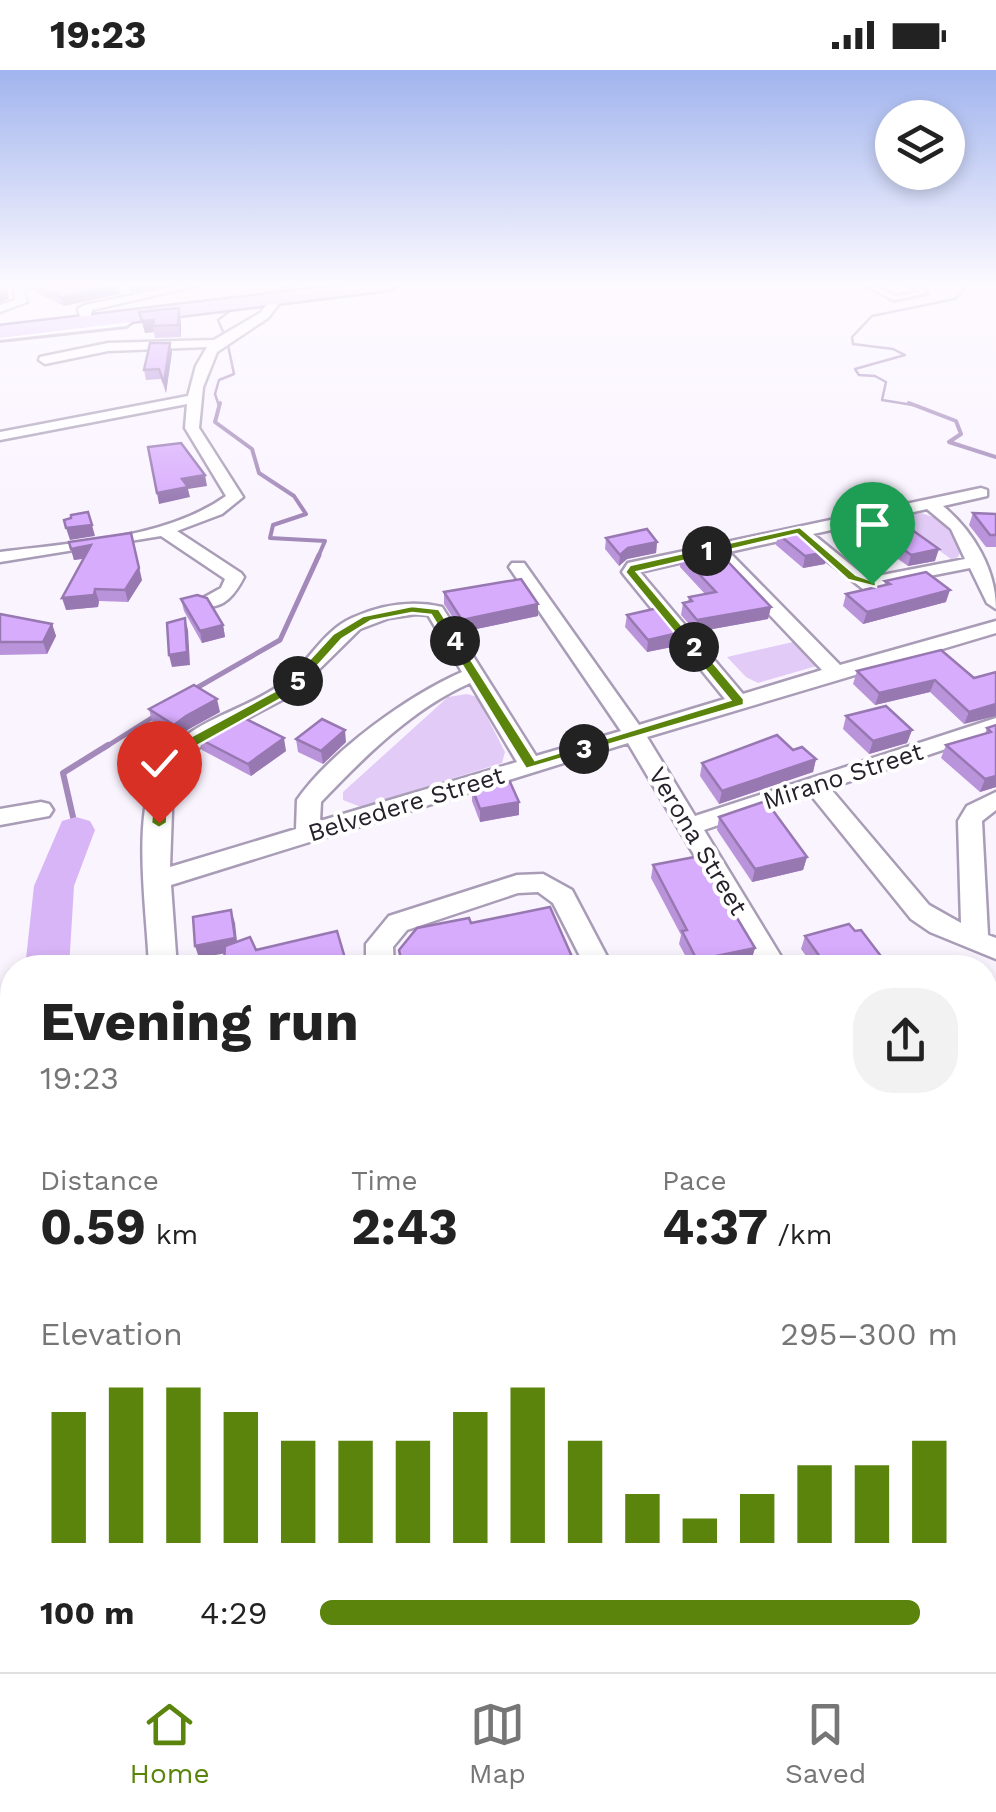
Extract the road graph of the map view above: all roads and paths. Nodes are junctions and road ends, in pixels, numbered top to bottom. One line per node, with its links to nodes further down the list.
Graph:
1 (207, 360): 2 (street)
2 (194, 399): 3 (street); 6 (street)
3 (0, 436)
4 (981, 493): 5 (street)
5 (930, 504): 7 (street); 10 (street)
6 (164, 530): 9 (street); 12 (street)
7 (800, 530): 8 (street); 10 (street)
8 (716, 549): 15 (street); 17 (street)
9 (0, 557)
10 (976, 562): 13 (street)
11 (518, 566): 19 (street, Verona Street)
12 (210, 602)
13 (996, 603)
14 (996, 627): 15 (street, Belvedere Street)
15 (836, 672): 17 (street, Belvedere Street)
16 (476, 674): 20 (street); 26 (street); 27 (street)
17 (739, 702): 19 (street, Belvedere Street)
18 (996, 725): 21 (street, Mirano Street)
19 (634, 734): 20 (street, Belvedere Street); 25 (street, Verona Street)
20 (531, 766): 26 (street, Belvedere Street)
21 (816, 785): 25 (street, Mirano Street); 28 (street)
22 (996, 800): 28 (street)
23 (42, 810): 24 (street)
24 (0, 817)
25 (690, 826): 32 (street, Verona Street)
26 (308, 834): 27 (street, Belvedere Street)
27 (160, 879): 29 (street)
28 (985, 944)
29 (162, 955)
30 (379, 955): 31 (street)
31 (593, 955)
32 (767, 955)

